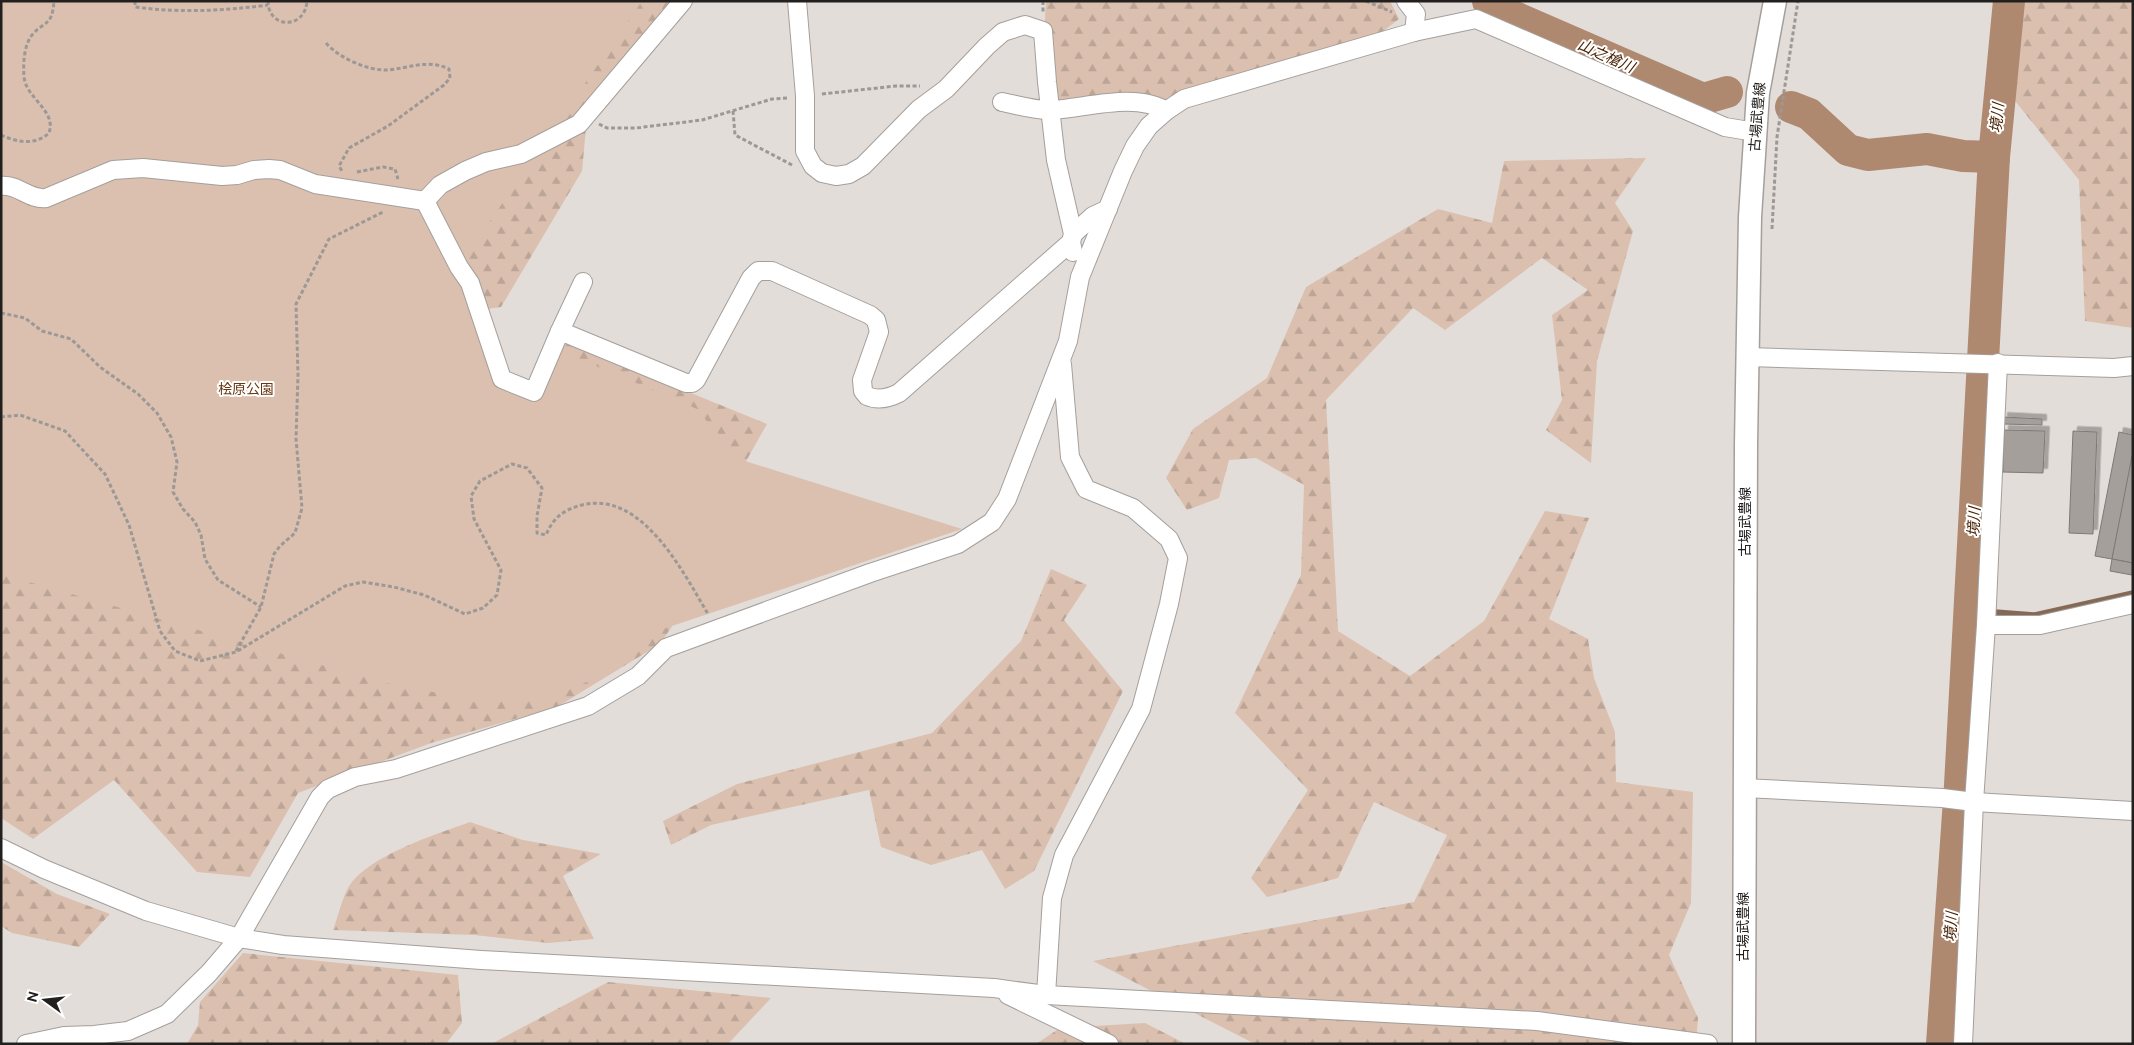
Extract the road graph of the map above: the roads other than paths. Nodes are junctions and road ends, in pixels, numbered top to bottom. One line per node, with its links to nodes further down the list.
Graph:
1 (683, 1): 11 (street)
2 (797, 1): 7 (street)
3 (1775, 1): 9 (main road, 古場武豊線)
4 (1402, 8): 5 (street)
5 (1414, 32): 8 (street); 9 (street)
6 (1002, 102): 7 (street)
7 (1050, 110): 8 (street); 13 (street)
8 (1166, 111): 12 (street)
9 (1755, 132): 17 (main road, 古場武豊線)
10 (1, 186): 11 (street)
11 (425, 201): 16 (street)
12 (1108, 210): 13 (street); 14 (street)
13 (1072, 238): 14 (street); 16 (street)
14 (1080, 277): 18 (street)
15 (583, 282): 16 (street)
16 (560, 331)
17 (1748, 358): 19 (street); 23 (main road, 古場武豊線)
18 (1062, 359): 27 (street); 29 (street)
19 (1997, 363): 20 (street); 22 (street)
20 (2133, 366)
21 (2133, 604): 22 (street)
22 (1986, 625): 24 (street)
23 (1744, 788): 24 (street); 33 (main road, 古場武豊線)
24 (1974, 802): 25 (street); 34 (street)
25 (2133, 811)
26 (1, 848): 27 (street)
27 (239, 938): 28 (street); 30 (street)
28 (994, 988): 29 (street); 31 (street)
29 (1046, 995): 32 (street)
30 (26, 1044)
31 (1109, 1044)
32 (1708, 1044)
33 (1744, 1044)
34 (1963, 1044)

